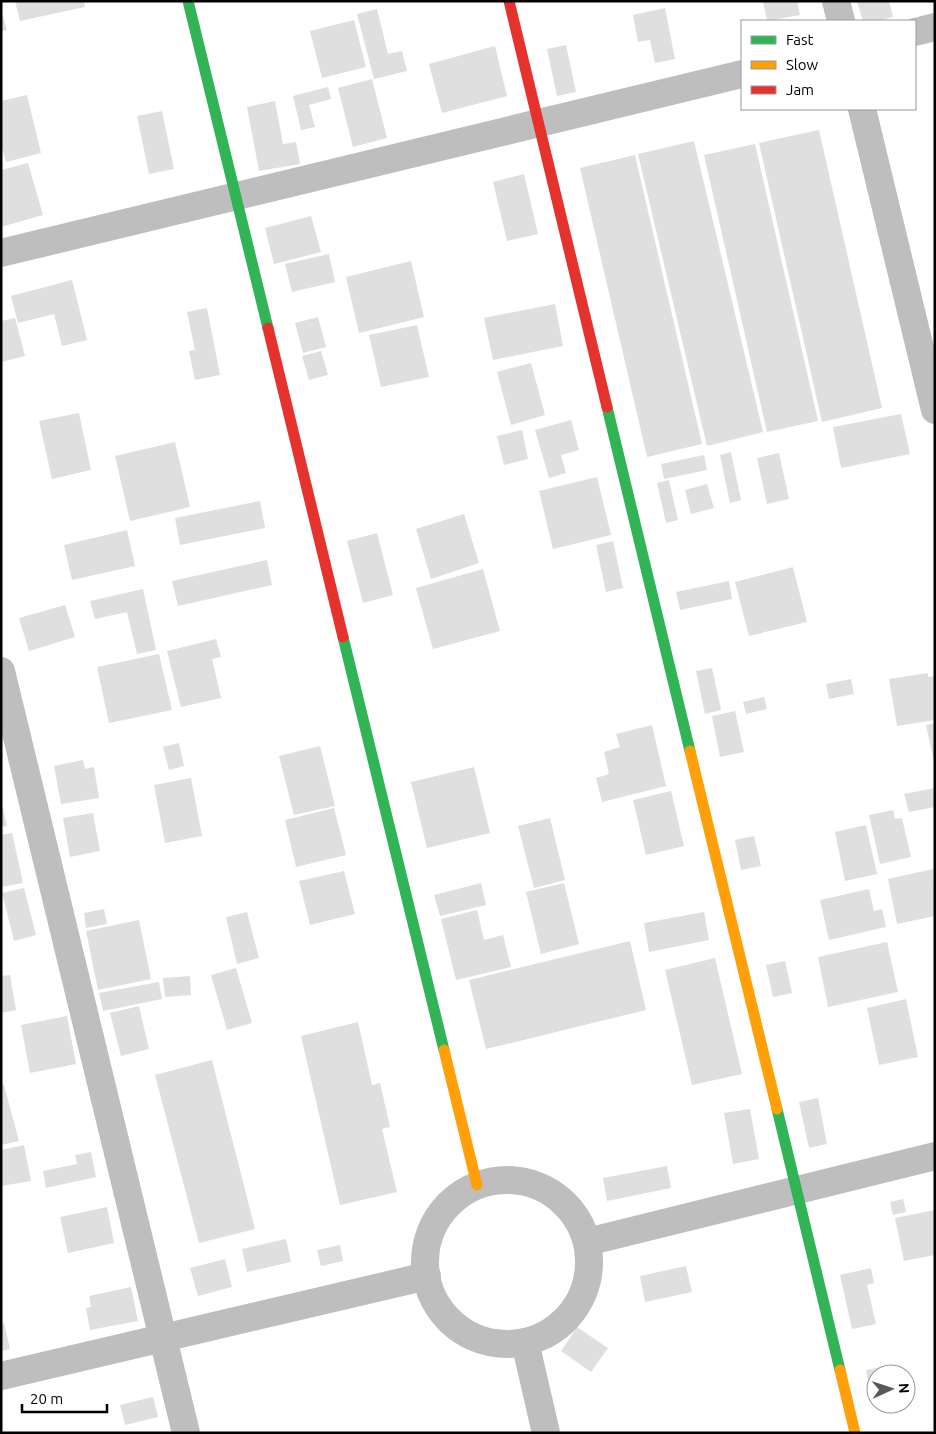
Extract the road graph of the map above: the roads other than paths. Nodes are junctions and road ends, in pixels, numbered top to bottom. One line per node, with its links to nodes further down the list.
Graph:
1 (188, 1): 10 (street)
2 (509, 1): 9 (street)
3 (836, 1): 4 (street)
4 (841, 20)
5 (935, 27): 6 (street)
6 (916, 32)
7 (741, 74): 9 (street)
8 (862, 110): 12 (street)
9 (539, 124): 10 (street); 16 (street)
10 (235, 197): 11 (street); 15 (street)
11 (1, 253)
12 (935, 410)
13 (1, 671): 19 (street)
14 (935, 1156): 16 (street)
15 (476, 1185): 17 (street); 18 (street)
16 (796, 1190): 17 (street); 24 (street)
17 (586, 1242): 20 (street)
18 (427, 1276): 19 (street); 20 (street)
19 (163, 1338): 21 (street); 22 (street)
20 (525, 1342): 23 (street)
21 (1, 1376)
22 (186, 1433)
23 (546, 1433)
24 (855, 1433)

